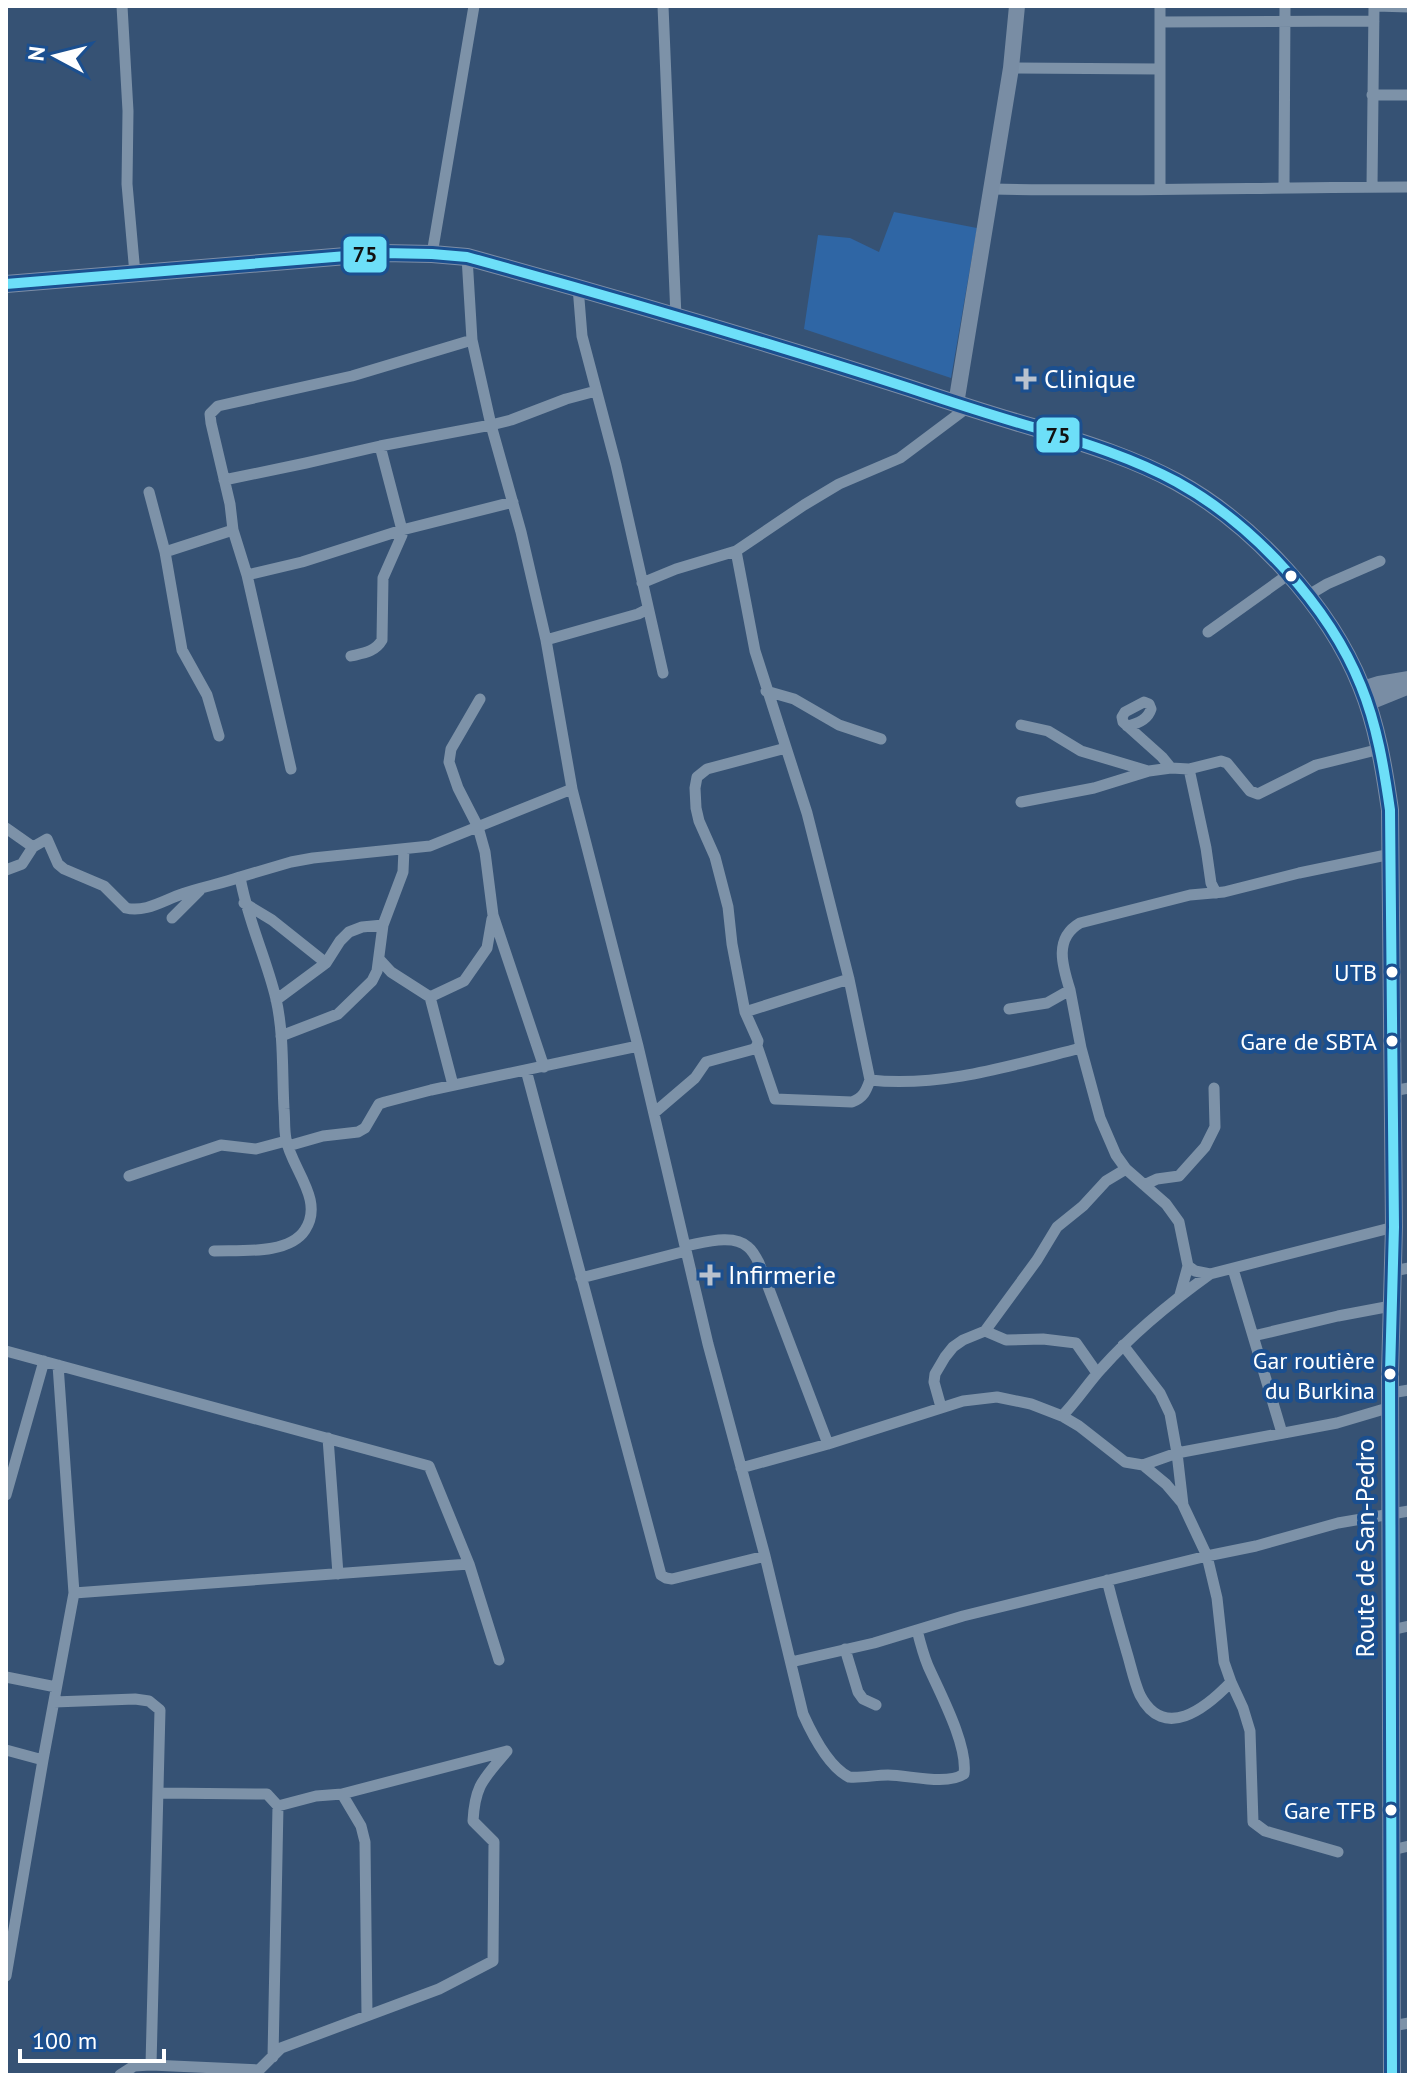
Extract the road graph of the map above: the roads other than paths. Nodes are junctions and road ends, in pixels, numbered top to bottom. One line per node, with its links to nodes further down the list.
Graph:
1 (122, 6): 23 (street)
2 (474, 6): 21 (street)
3 (663, 6): 26 (street)
4 (1017, 6): 12 (street)
5 (1160, 6): 11 (street)
6 (1285, 6): 9 (street)
7 (1375, 6): 8 (street); 10 (street)
8 (1409, 7)
9 (1284, 21): 10 (street); 11 (street); 16 (street)
10 (1374, 21): 14 (street)
11 (1160, 22): 13 (street)
12 (1011, 68): 13 (street); 19 (street)
13 (1159, 69): 20 (street)
14 (1372, 95): 15 (street); 17 (street)
15 (1409, 95)
16 (1284, 187): 17 (street); 20 (street)
17 (1372, 187): 18 (street)
18 (1409, 187)
19 (992, 189): 20 (street); 29 (street)
20 (1160, 189)
21 (432, 254): 22 (main road, Route de San-Pedro); 23 (main road, Route de San-Pedro)
22 (467, 257): 25 (main road, Route de San-Pedro); 27 (street)
23 (135, 274): 24 (main road, Route de San-Pedro)
24 (6, 284)
25 (578, 287): 26 (main road, Route de San-Pedro); 28 (street)
26 (676, 317): 29 (main road, Route de San-Pedro)
27 (472, 340): 30 (street); 32 (street)
28 (596, 391): 30 (street); 42 (street)
29 (962, 405): 37 (street); 40 (main road, Route de San-Pedro)
30 (491, 425): 31 (street); 34 (street)
31 (380, 446): 32 (street); 36 (street)
32 (224, 480): 35 (street)
33 (149, 492): 38 (street)
34 (513, 502): 36 (street); 46 (street)
35 (233, 530): 38 (street); 41 (street)
36 (402, 530): 41 (street); 47 (street)
37 (736, 551): 42 (street); 51 (street)
38 (165, 552): 56 (street)
39 (1380, 561): 43 (street)
40 (1289, 574): 43 (main road, Route de San-Pedro); 45 (street)
41 (247, 575): 61 (street)
42 (642, 583): 44 (street)
43 (1307, 596): 52 (main road, Route de San-Pedro)
44 (648, 609): 46 (street); 48 (street)
45 (1208, 632)
46 (546, 640): 64 (street)
47 (351, 656)
48 (663, 673)
49 (1409, 679): 52 (street)
50 (1409, 686): 52 (street)
51 (766, 691): 57 (street); 58 (street)
52 (1365, 696): 59 (main road, Route de San-Pedro)
53 (480, 699): 66 (street)
54 (1021, 725): 63 (street)
55 (1127, 726): 60 (street)
56 (219, 736)
57 (881, 739)
58 (786, 748): 81 (street); 86 (street)
59 (1380, 749): 62 (street); 70 (main road, Route de San-Pedro)
60 (1171, 768): 62 (street); 63 (street)
61 (291, 769)
62 (1189, 769): 74 (street)
63 (1149, 771): 65 (street)
64 (572, 789): 66 (street); 88 (street)
65 (1021, 802)
66 (478, 827): 69 (street); 76 (street)
67 (6, 828): 68 (street)
68 (33, 847): 71 (street); 73 (street)
69 (404, 849): 72 (street); 78 (street)
70 (1391, 854): 74 (street); 96 (main road, Route de San-Pedro)
71 (6, 870)
72 (240, 877): 73 (street); 75 (street)
73 (200, 889): 77 (street)
74 (1216, 893): 82 (street)
75 (244, 903): 80 (street); 84 (street)
76 (493, 915): 83 (street); 91 (street)
77 (172, 918)
78 (383, 925): 79 (street); 80 (street)
79 (379, 959): 83 (street); 87 (street)
80 (326, 963): 84 (street)
81 (849, 979): 86 (street); 93 (street)
82 (1070, 990): 85 (street); 90 (street)
83 (430, 997): 94 (street)
84 (276, 1000): 87 (street)
85 (1009, 1009)
86 (745, 1012): 89 (street)
87 (281, 1036): 98 (street)
88 (638, 1046): 91 (street); 97 (street)
89 (757, 1046): 93 (street); 97 (street)
90 (1081, 1048): 93 (street); 99 (street)
91 (544, 1067): 92 (street)
92 (526, 1070): 94 (street); 109 (street)
93 (870, 1080)
94 (453, 1085): 98 (street)
95 (1214, 1088): 101 (street)
96 (1401, 1089): 102 (main road, Route de San-Pedro)
97 (654, 1113): 103 (street)
98 (287, 1143): 100 (street); 104 (street)
99 (1126, 1169): 101 (street); 112 (street)
100 (129, 1176)
101 (1144, 1185): 105 (street)
102 (1394, 1227): 106 (street); 107 (main road, Route de San-Pedro)
103 (686, 1248): 109 (street); 124 (street); 127 (street)
104 (214, 1251)
105 (1188, 1266): 108 (street); 110 (street)
106 (1233, 1269): 108 (street); 113 (street)
107 (1401, 1269): 111 (main road, Route de San-Pedro)
108 (1210, 1274): 110 (street)
109 (581, 1278): 131 (street)
110 (1180, 1295): 114 (street)
111 (1391, 1306): 113 (street); 119 (main road, Route de San-Pedro)
112 (985, 1331): 118 (street); 120 (street)
113 (1253, 1336): 122 (street)
114 (1123, 1345): 118 (street); 125 (street)
115 (6, 1351): 116 (street)
116 (44, 1361): 117 (street); 128 (street)
117 (58, 1365): 123 (street); 136 (street)
118 (1097, 1373): 121 (street)
119 (1397, 1397): 122 (street); 130 (main road, Route de San-Pedro)
120 (941, 1407): 121 (street); 124 (street)
121 (1062, 1416): 126 (street)
122 (1282, 1433): 125 (street)
123 (328, 1438): 133 (street); 134 (street)
124 (828, 1444): 127 (street)
125 (1177, 1453): 126 (street); 129 (street)
126 (1143, 1465): 129 (street)
127 (741, 1468): 131 (street)
128 (6, 1495)
129 (1183, 1505): 132 (street)
130 (1400, 1513): 132 (street); 137 (main road, Route de San-Pedro)
131 (765, 1556): 141 (street)
132 (1207, 1556): 135 (street); 143 (street)
133 (469, 1564): 134 (street); 140 (street)
134 (338, 1574): 136 (street)
135 (1107, 1580): 138 (street); 143 (street)
136 (74, 1593): 144 (street)
137 (1400, 1628): 152 (main road, Route de San-Pedro)
138 (917, 1630): 139 (street); 141 (street)
139 (845, 1649): 141 (street); 146 (street)
140 (499, 1660)
141 (791, 1662)
142 (6, 1677): 144 (street)
143 (1231, 1682): 153 (street)
144 (56, 1687): 145 (street)
145 (54, 1702): 148 (street); 149 (street)
146 (876, 1705)
147 (6, 1750): 148 (street)
148 (43, 1760): 154 (street)
149 (159, 1793): 151 (street); 158 (street)
150 (342, 1794): 151 (street); 155 (street); 155 (street)
151 (278, 1806): 157 (street)
152 (1400, 1848): 156 (main road, Route de San-Pedro)
153 (1338, 1852)
154 (6, 1976)
155 (367, 2016): 157 (street)
156 (1400, 2025): 160 (main road, Route de San-Pedro)
157 (273, 2057): 158 (street)
158 (151, 2065): 159 (street)
159 (120, 2075)
160 (1392, 2075)

